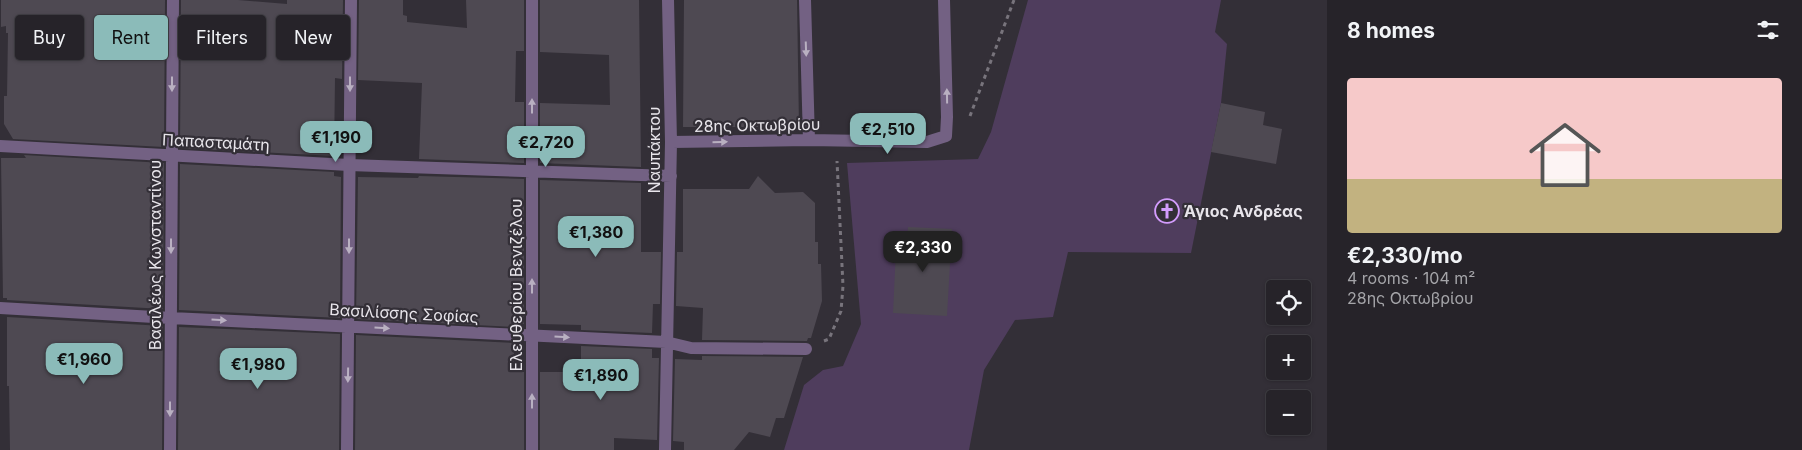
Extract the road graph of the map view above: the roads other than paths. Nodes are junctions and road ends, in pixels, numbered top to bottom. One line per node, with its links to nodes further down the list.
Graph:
1 (173, 0): 10 (street, Βασιλέως Κωνσταντίνου, one-way to 10)
2 (351, 0): 11 (street, one-way to 11)
3 (532, 0): 12 (street, Ελευθερίου Βενιζέλου, one-way to 3)
4 (668, 0): 8 (street, Ναυπάκτου)
5 (804, 0): 7 (street, one-way to 7)
6 (944, 0): 7 (street, 28ης Οκτωβρίου, one-way to 6)
7 (809, 140): 8 (street, 28ης Οκτωβρίου, one-way to 7)
8 (671, 142): 13 (street, Ναυπάκτου)
9 (0, 146): 10 (street, Παπασταμάτη)
10 (172, 156): 11 (street, Παπασταμάτη); 15 (street, Βασιλέως Κωνσταντίνου, one-way to 15)
11 (349, 165): 12 (street, Παπασταμάτη); 16 (street, one-way to 16)
12 (533, 172): 13 (street, Παπασταμάτη); 17 (street, Ελευθερίου Βενιζέλου, one-way to 12)
13 (670, 176): 18 (street, Ναυπάκτου)
14 (0, 308): 15 (street, Βασιλίσσης Σοφίας)
15 (171, 318): 16 (street, Βασιλίσσης Σοφίας, one-way to 16); 20 (street, Βασιλέως Κωνσταντίνου, one-way to 20)
16 (348, 326): 17 (street, Βασιλίσσης Σοφίας, one-way to 17); 21 (street, one-way to 21)
17 (532, 335): 18 (street, Βασιλίσσης Σοφίας, one-way to 18); 22 (street, Ελευθερίου Βενιζέλου, one-way to 17)
18 (666, 342): 19 (street, Βασιλίσσης Σοφίας); 23 (street, Ναυπάκτου)
19 (806, 349)
20 (170, 450)
21 (347, 450)
22 (532, 450)
23 (666, 450)

